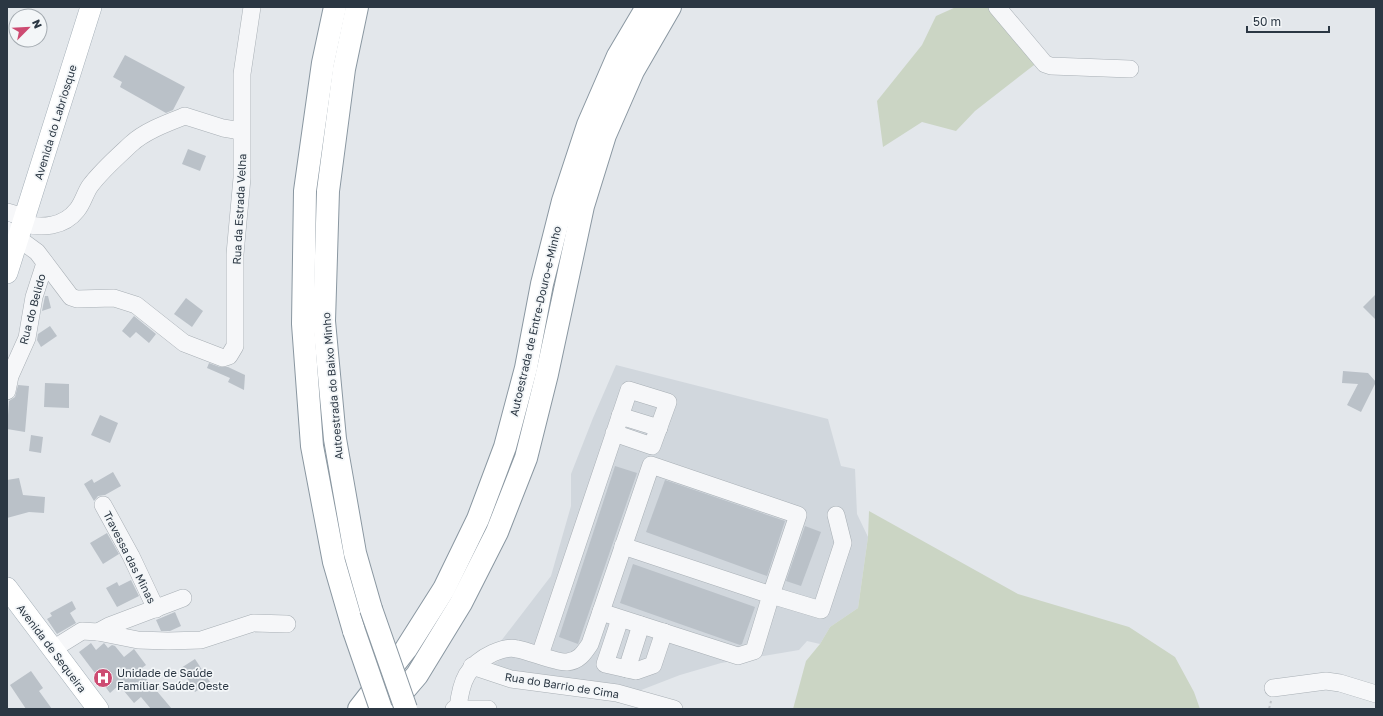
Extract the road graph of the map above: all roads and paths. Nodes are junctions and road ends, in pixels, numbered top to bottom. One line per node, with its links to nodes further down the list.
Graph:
1 (91, 7): 10 (main road, Avenida do Labriosque)
2 (252, 7): 9 (street, Rua da Estrada Velha)
3 (335, 7): 38 (highway, Autoestrada do Baixo Minho, bridge)
4 (357, 7): 40 (highway, Autoestrada do Baixo Minho, bridge)
5 (647, 7): 37 (highway, Autoestrada de Entre-Douro-e-Minho)
6 (670, 7): 39 (highway, Autoestrada de Entre-Douro-e-Minho)
7 (997, 7): 8 (street)
8 (1130, 70)
9 (241, 131): 10 (street); 11 (street, Rua da Estrada Velha)
10 (15, 224): 11 (street, Rua do Belido); 12 (main road)
11 (45, 263): 13 (street, Rua do Belido)
12 (7, 273)
13 (7, 391)
14 (620, 416): 15 (street); 15 (street); 16 (street)
15 (658, 428): 16 (street)
16 (614, 433): 31 (street)
17 (103, 505): 23 (street, Travessa das Minas)
18 (836, 515): 21 (street)
19 (623, 546): 21 (street); 21 (street); 24 (street)
20 (7, 588): 30 (main road, Avenida de Sequeira)
21 (772, 595): 29 (street)
22 (183, 598): 23 (street, Travessa das Minas)
23 (156, 609): 28 (street, Travessa das Minas)
24 (601, 612): 25 (street); 31 (street)
25 (620, 619): 27 (street); 33 (street)
26 (287, 624): 28 (street)
27 (641, 625): 29 (street); 33 (street)
28 (98, 632): 30 (street)
29 (664, 632): 33 (street)
30 (53, 649): 36 (main road, Avenida de Sequeira)
31 (540, 655): 32 (street)
32 (472, 666): 41 (street); 43 (street, Rua do Barrio de Cima)
33 (627, 669)
34 (1273, 688): 35 (street)
35 (1376, 694)
36 (98, 709)
37 (359, 709)
38 (381, 709)
39 (388, 709)
40 (406, 709)
41 (456, 709): 42 (street)
42 (488, 709)
43 (674, 709)

